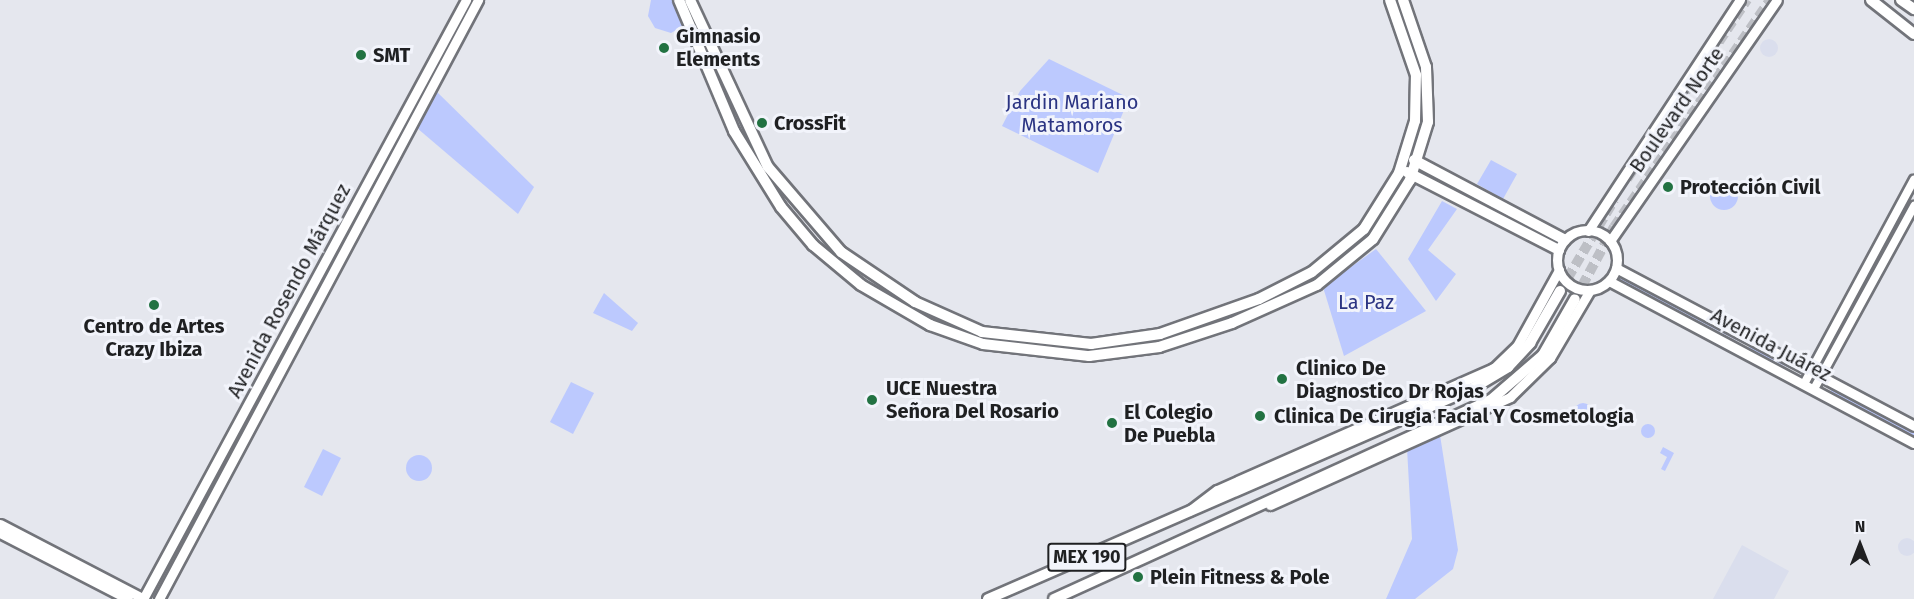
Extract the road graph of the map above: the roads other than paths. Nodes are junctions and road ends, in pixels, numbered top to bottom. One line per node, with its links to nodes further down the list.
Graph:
1 (466, 0): 40 (main road, Avenida Rosendo Márquez)
2 (478, 0): 41 (main road, Avenida Rosendo Márquez)
3 (679, 0): 16 (main road)
4 (690, 0): 15 (main road)
5 (1390, 0): 13 (main road)
6 (1403, 0): 14 (main road)
7 (1740, 0): 19 (main road, Boulevard Norte)
8 (1777, 0): 21 (main road, Boulevard Norte)
9 (1871, 0): 12 (main road)
10 (1901, 0): 11 (main road)
11 (1914, 9)
12 (1914, 34)
13 (1406, 156): 14 (main road); 15 (main road)
14 (1418, 162): 16 (main road); 20 (main road)
15 (1400, 169): 16 (main road)
16 (1413, 175): 22 (main road)
17 (1914, 180): 29 (street)
18 (1914, 206): 30 (street)
19 (1588, 231): 20 (main road); 21 (main road)
20 (1565, 240): 22 (main road)
21 (1610, 241): 23 (main road)
22 (1559, 250): 24 (main road, MEX 190)
23 (1616, 268): 25 (main road); 29 (main road, Avenida Juárez)
24 (1559, 270): 26 (main road); 36 (main road, MEX 190)
25 (1610, 280): 26 (main road); 31 (main road, Avenida Juárez)
26 (1590, 290): 35 (main road, MEX 190)
27 (1560, 291): 36 (main road)
28 (1575, 299): 35 (main road)
29 (1811, 372): 30 (main road, Avenida Juárez); 31 (street)
30 (1821, 377): 32 (street); 33 (main road, Avenida Juárez)
31 (1804, 384): 32 (main road, Avenida Juárez)
32 (1814, 389): 34 (main road, Avenida Juárez)
33 (1914, 426)
34 (1914, 443)
35 (1247, 510): 43 (main road, MEX 190)
36 (1185, 515): 42 (main road, MEX 190)
37 (0, 524): 40 (main road)
38 (0, 534): 39 (main road)
39 (128, 599)
40 (143, 599)
41 (159, 599)
42 (988, 599)
43 (1054, 599)

